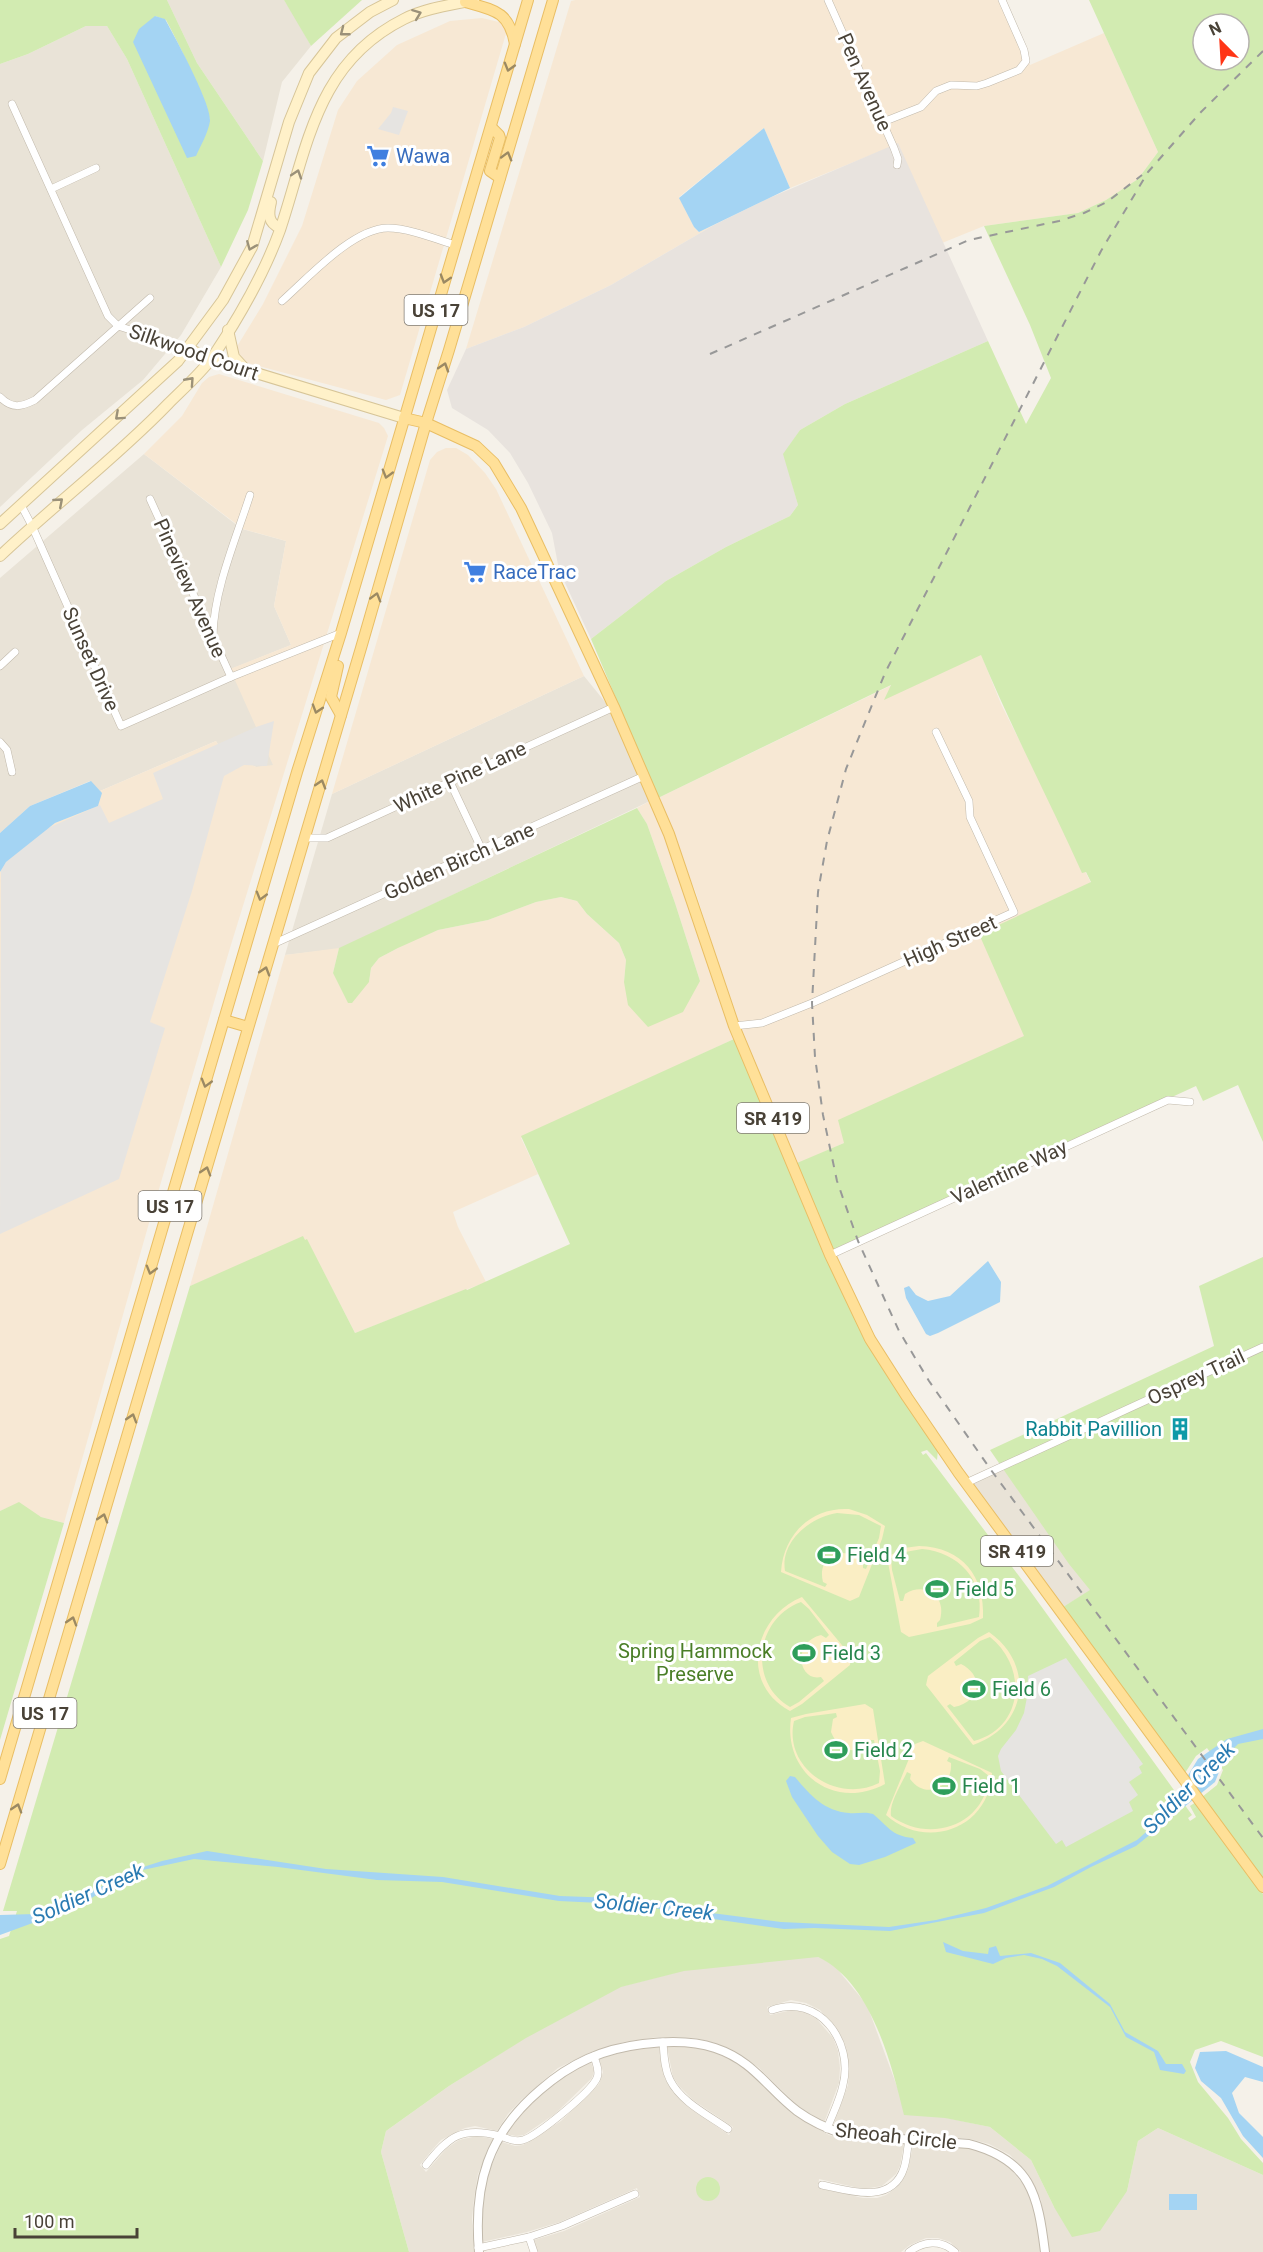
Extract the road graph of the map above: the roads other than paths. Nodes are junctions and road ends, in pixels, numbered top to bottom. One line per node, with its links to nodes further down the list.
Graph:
1 (393, 0): 11 (main road, one-way to 11)
2 (528, 0): 7 (main road, US 17)
3 (553, 0): 14 (main road, US 17, one-way to 3)
4 (828, 0): 9 (street, Pen Avenue)
5 (1002, 0): 9 (street)
6 (471, 1): 7 (main road); 16 (main road, one-way to 6)
7 (515, 45): 10 (main road, US 17, one-way to 10)
8 (12, 104): 15 (street, Silkwood Court)
9 (883, 122): 12 (street, Pen Avenue)
10 (491, 127): 14 (main road); 17 (main road, US 17)
11 (279, 155): 16 (main road); 22 (main road, one-way to 22)
12 (897, 165)
13 (96, 168): 15 (street)
14 (500, 178): 27 (main road, US 17, one-way to 14)
15 (51, 189): 20 (street, Silkwood Court)
16 (280, 228): 21 (main road)
17 (455, 245): 19 (street); 26 (main road, US 17, one-way to 26)
18 (150, 297): 20 (street)
19 (282, 301)
20 (118, 326): 22 (street, Silkwood Court); 25 (street)
21 (228, 330): 23 (main road); 24 (main road)
22 (187, 348): 23 (main road, Silkwood Court); 30 (main road, one-way to 30)
23 (210, 359): 24 (main road, Silkwood Court); 32 (main road, one-way to 23)
24 (246, 370): 26 (main road, Silkwood Court)
25 (0, 397)
26 (404, 418): 27 (main road, SR 419); 34 (main road, US 17, one-way to 34)
27 (426, 423): 39 (main road, SR 419); 40 (main road, US 17, one-way to 27)
28 (250, 495): 35 (street)
29 (150, 499): 35 (street, Pineview Avenue)
30 (21, 505): 31 (main road); 32 (street, Sunset Drive)
31 (0, 524)
32 (32, 526): 33 (main road); 38 (street, Sunset Drive)
33 (0, 556)
34 (341, 633): 38 (street, Sunset Drive); 40 (main road); 49 (main road, US 17, one-way to 49)
35 (213, 638): 38 (street, Pineview Avenue)
36 (15, 652): 37 (street)
37 (0, 666)
38 (231, 678)
39 (614, 707): 44 (main road, SR 419); 45 (street, White Pine Lane)
40 (341, 715): 46 (main road, US 17, one-way to 40)
41 (936, 732): 50 (street, High Street)
42 (0, 742): 43 (street)
43 (12, 771)
44 (644, 776): 47 (street, Golden Birch Lane); 50 (main road, SR 419)
45 (450, 782): 46 (street, White Pine Lane); 47 (street)
46 (305, 838): 48 (main road, US 17)
47 (482, 850): 48 (street, Golden Birch Lane)
48 (273, 944): 51 (main road, US 17, one-way to 48)
49 (224, 1020): 51 (main road); 56 (main road, US 17, one-way to 56)
50 (734, 1026): 53 (main road, SR 419)
51 (248, 1027): 57 (main road, US 17, one-way to 51)
52 (1190, 1102): 53 (street, Valentine Way)
53 (830, 1255): 55 (main road, SR 419)
54 (1263, 1347): 55 (street, Osprey Trail)
55 (966, 1483): 58 (main road, SR 419)
56 (0, 1779)
57 (0, 1864)
58 (1263, 1887)
59 (772, 2010): 63 (street)
60 (663, 2042): 61 (street, Sheoah Circle); 62 (street); 63 (street, Sheoah Circle)
61 (594, 2056): 64 (street, Sheoah Circle); 64 (street)
62 (728, 2129)
63 (827, 2129): 65 (street, Sheoah Circle)
64 (499, 2136): 66 (street); 70 (street, Sheoah Circle)
65 (909, 2140): 67 (street); 74 (street, Sheoah Circle)
66 (426, 2165)
67 (822, 2185)
68 (635, 2194): 69 (street)
69 (529, 2237): 70 (street); 71 (street)
70 (478, 2250)
71 (534, 2252)
72 (909, 2252): 73 (street)
73 (955, 2252)
74 (1045, 2252)

